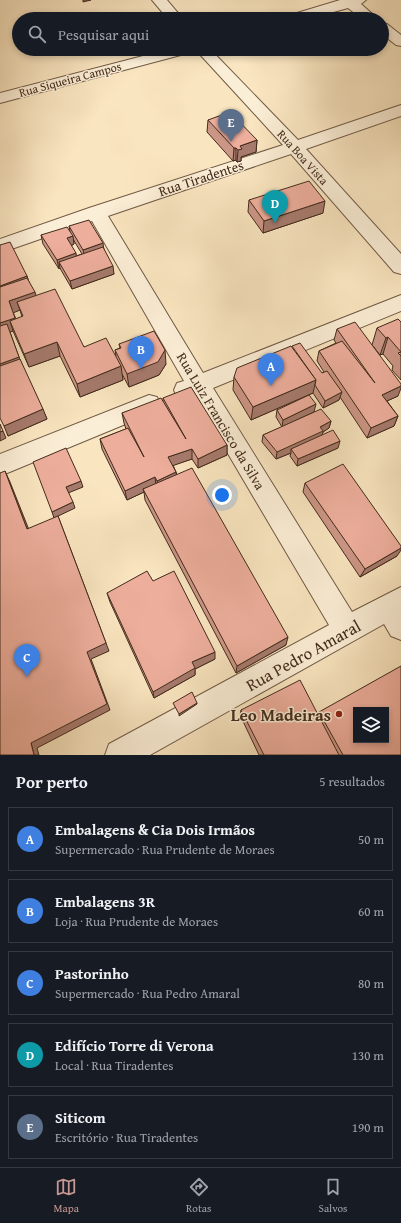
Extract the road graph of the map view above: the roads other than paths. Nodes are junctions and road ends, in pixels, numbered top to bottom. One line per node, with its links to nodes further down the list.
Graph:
1 (159, 0): 3 (street)
2 (352, 1): 4 (street); 5 (street)
3 (170, 12)
4 (315, 12)
5 (364, 12)
6 (389, 33): 7 (street)
7 (401, 42)
8 (160, 56): 10 (street, Rua Siqueira Campos)
9 (209, 56): 12 (street, Rua Boa Vista)
10 (0, 98)
11 (401, 110): 12 (street, Rua Tiradentes)
12 (296, 148): 13 (street, Rua Tiradentes); 15 (street, Rua Boa Vista)
13 (96, 212): 14 (street, Rua Tiradentes); 17 (street, Rua Luiz Francisco da Silva)
14 (0, 246)
15 (401, 267)
16 (401, 303): 17 (street)
17 (198, 384): 18 (street); 20 (street, Rua Luiz Francisco da Silva)
18 (0, 465)
19 (397, 611): 20 (street, Rua Pedro Amaral)
20 (347, 630): 21 (street, Rua Pedro Amaral)
21 (120, 755)

